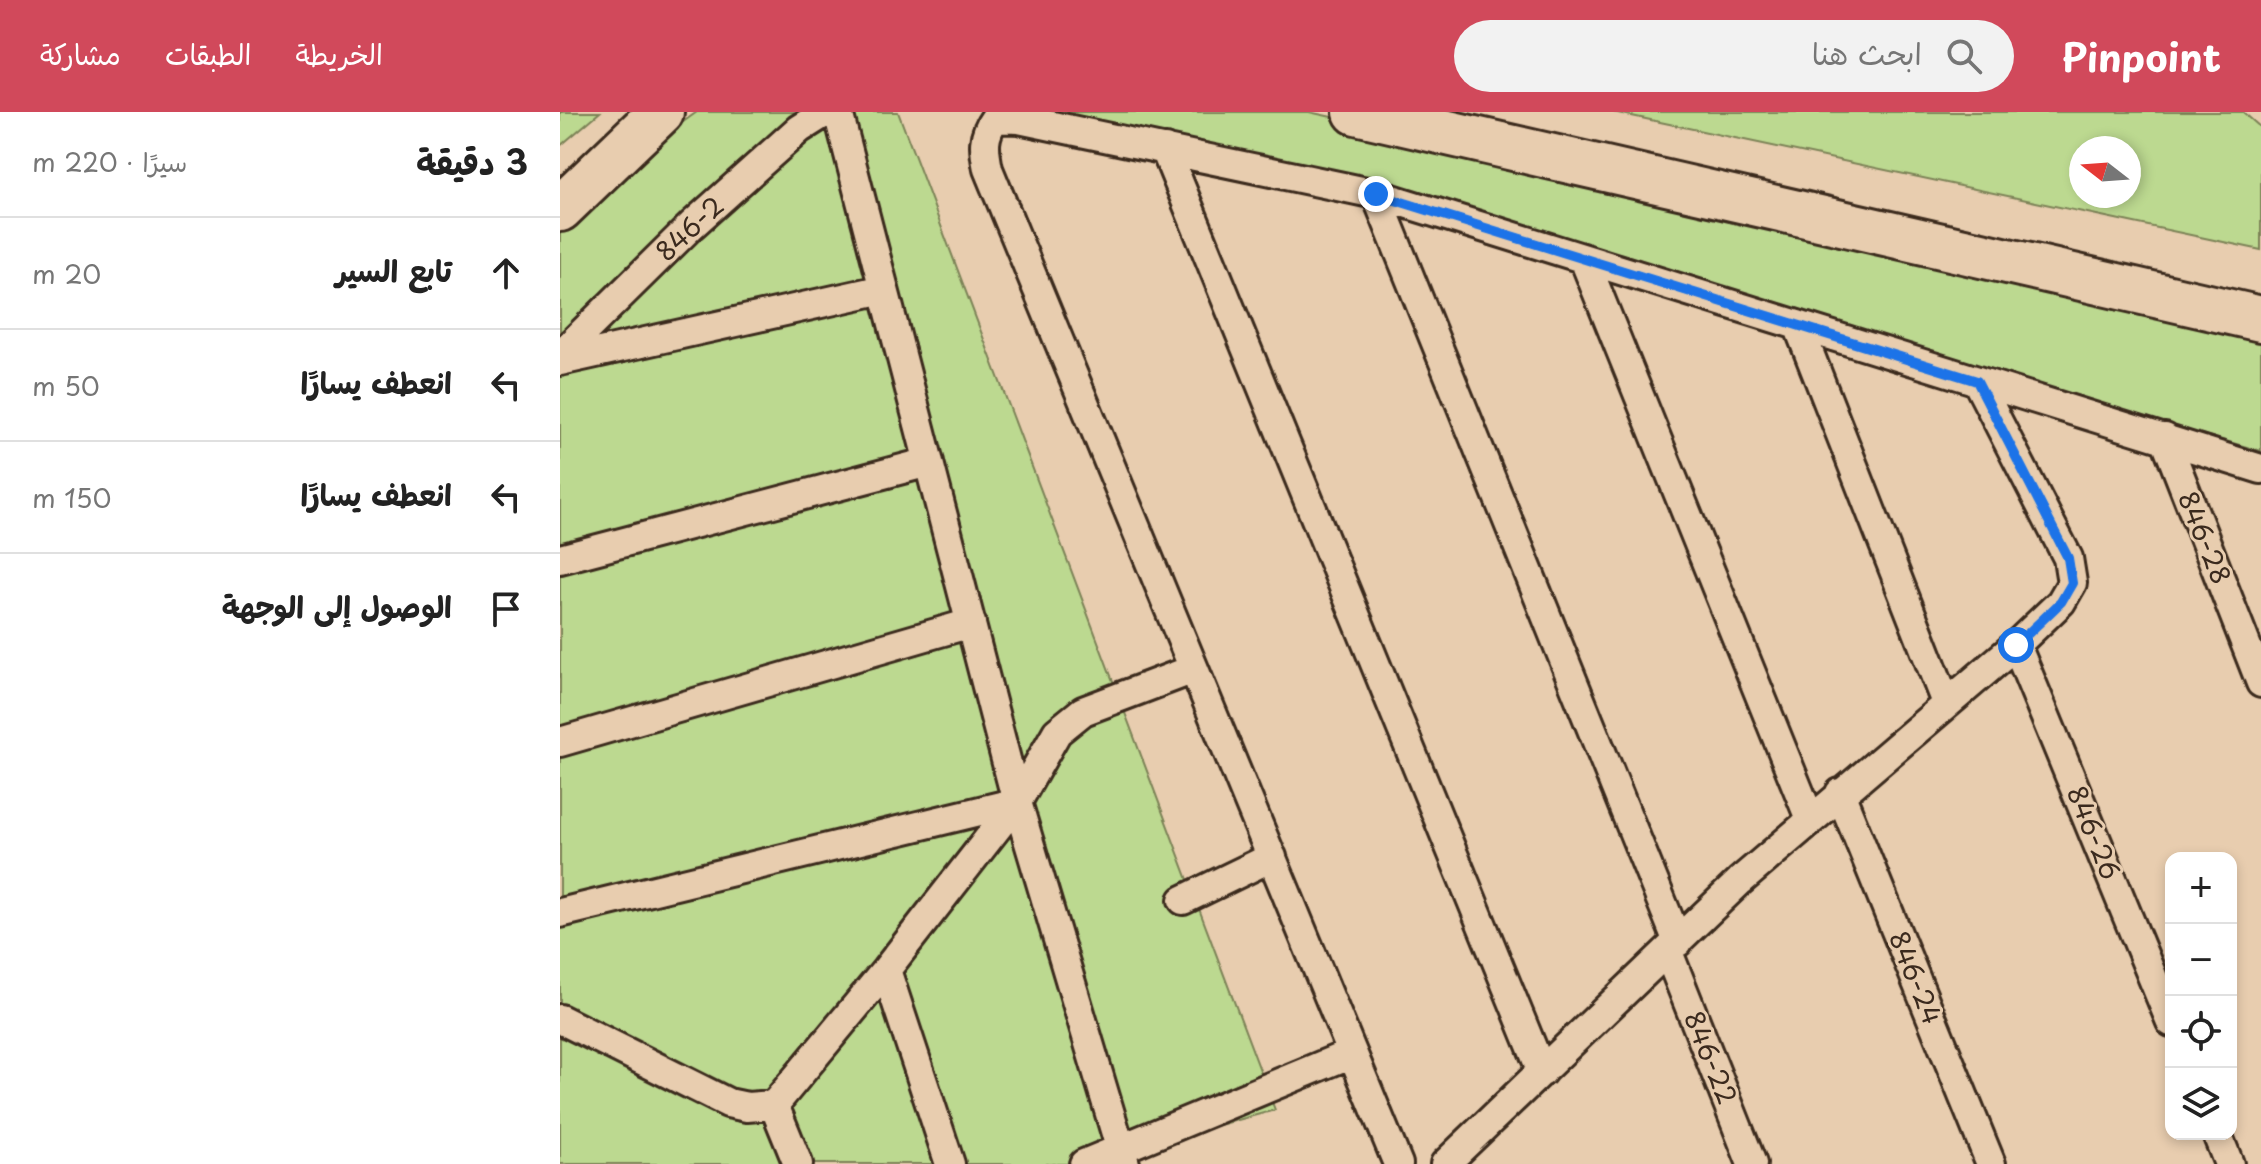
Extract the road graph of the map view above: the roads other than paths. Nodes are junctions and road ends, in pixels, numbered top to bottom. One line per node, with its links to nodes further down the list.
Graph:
1 (661, 112): 8 (highway)
2 (826, 112): 13 (street, 846-2)
3 (838, 112): 10 (street)
4 (1356, 112): 11 (highway)
5 (987, 115): 6 (street); 22 (street)
6 (1165, 149): 7 (street); 37 (street)
7 (1376, 194): 9 (street); 32 (street, 846-22)
8 (560, 209)
9 (1584, 259): 12 (street); 28 (street)
10 (884, 289): 14 (street); 17 (street)
11 (2261, 319)
12 (1798, 325): 15 (street); 24 (street)
13 (560, 355)
14 (560, 361)
15 (1977, 381): 16 (street); 21 (street)
16 (2165, 438): 18 (street); 23 (street, 846-28)
17 (929, 462): 19 (street); 20 (street)
18 (2261, 469)
19 (560, 559)
20 (971, 623): 25 (street); 27 (street)
21 (2016, 645): 24 (street); 34 (street, 846-26)
22 (1194, 669): 27 (street); 29 (street)
23 (2261, 683)
24 (1946, 703): 26 (street)
25 (560, 742)
26 (1840, 793): 28 (street); 47 (street, 846-24)
27 (1017, 802): 31 (street); 33 (street); 40 (street)
28 (1810, 819): 32 (street)
29 (1272, 857): 30 (street); 36 (street)
30 (1183, 900)
31 (560, 913)
32 (1673, 947): 37 (street); 46 (street, 846-22)
33 (886, 970): 38 (street); 42 (street)
34 (2165, 1007)
35 (560, 1019): 38 (street)
36 (1352, 1053): 40 (street); 44 (street)
37 (1542, 1072): 45 (street)
38 (774, 1105): 41 (street)
39 (2219, 1140): 48 (street)
40 (1122, 1157): 43 (street)
41 (798, 1164)
42 (950, 1164)
43 (1084, 1164)
44 (1398, 1164)
45 (1445, 1164)
46 (1752, 1164)
47 (1991, 1164)
48 (2229, 1164)

